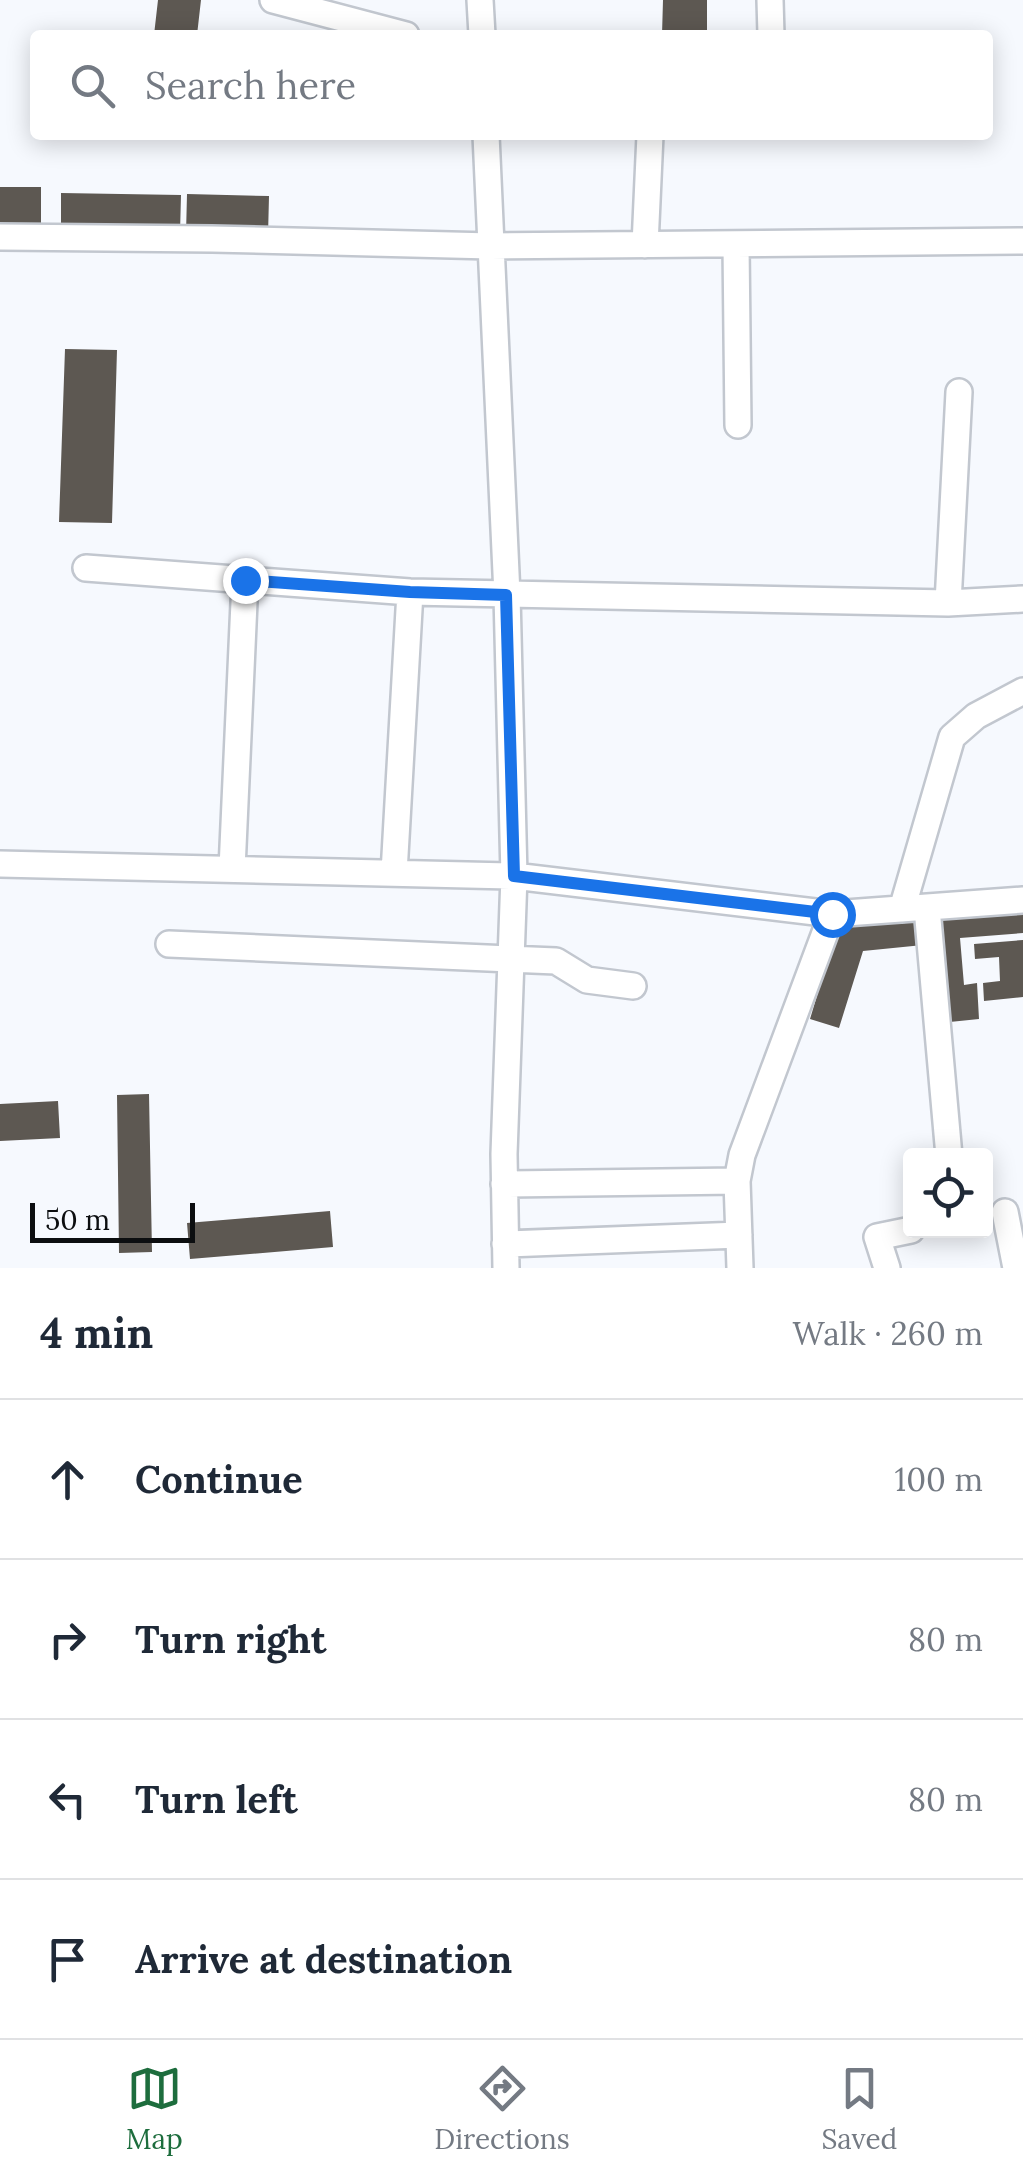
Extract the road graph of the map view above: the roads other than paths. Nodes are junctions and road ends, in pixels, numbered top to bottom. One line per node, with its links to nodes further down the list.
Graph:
1 (273, 0): 4 (street)
2 (480, 0): 5 (street)
3 (770, 0): 6 (street)
4 (387, 30)
5 (482, 30)
6 (771, 30)
7 (486, 140): 12 (street)
8 (650, 140): 13 (street)
9 (0, 236): 12 (street)
10 (1023, 241): 11 (street)
11 (736, 245): 13 (street); 15 (street)
12 (491, 246): 13 (street); 19 (street)
13 (645, 246)
14 (960, 392): 21 (street)
15 (738, 425)
16 (86, 568): 17 (street)
17 (245, 580): 18 (street); 24 (street)
18 (410, 592): 19 (street); 25 (street)
19 (506, 595): 21 (street); 26 (street)
20 (1023, 598): 21 (street)
21 (948, 603)
22 (1023, 691): 28 (street)
23 (0, 864): 24 (street)
24 (232, 869): 25 (street)
25 (394, 873): 26 (street)
26 (514, 876): 29 (street); 31 (street)
27 (1023, 900): 28 (street)
28 (915, 908): 29 (street); 33 (street)
29 (832, 914): 34 (street)
30 (169, 944): 31 (street)
31 (511, 960): 32 (street); 35 (street)
32 (633, 986)
33 (948, 1148)
34 (737, 1181): 35 (street); 38 (street)
35 (504, 1184): 39 (street)
36 (1004, 1212): 42 (street)
37 (903, 1232): 41 (street)
38 (739, 1234): 39 (street); 40 (street)
39 (506, 1256)
40 (740, 1268)
41 (887, 1268)
42 (1016, 1268)

